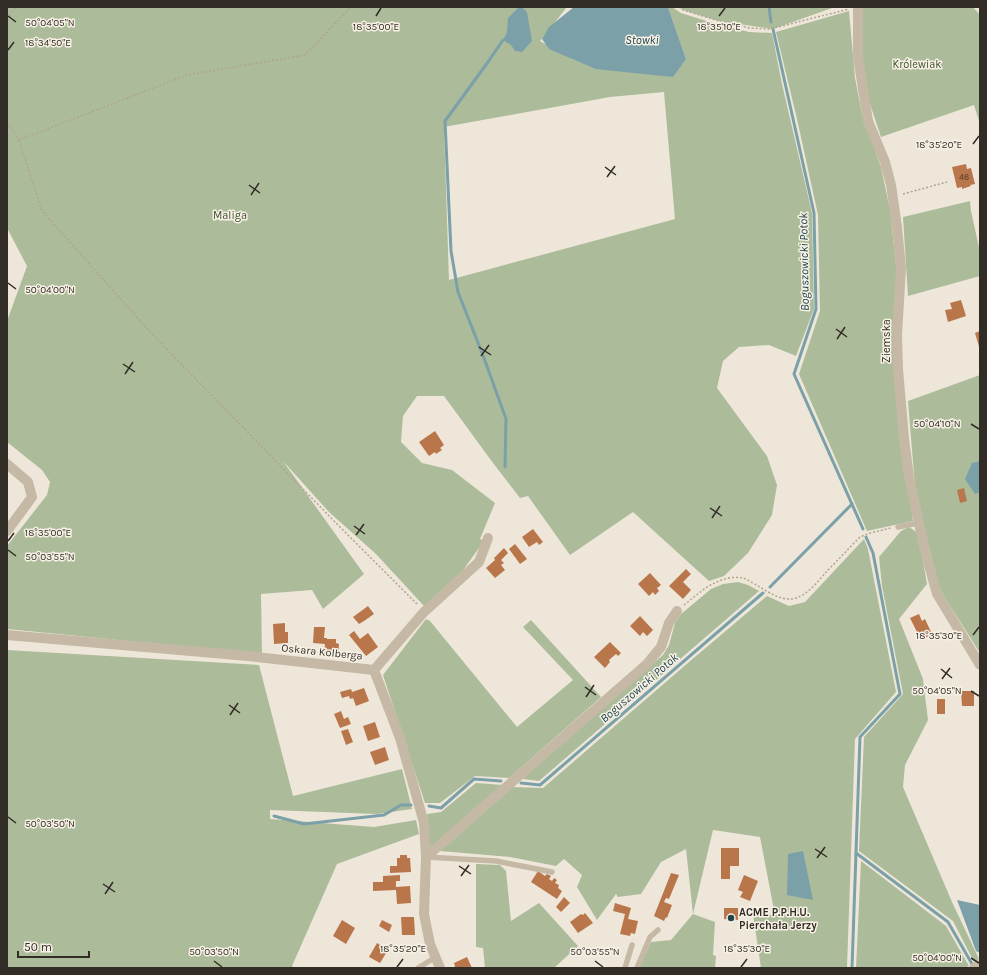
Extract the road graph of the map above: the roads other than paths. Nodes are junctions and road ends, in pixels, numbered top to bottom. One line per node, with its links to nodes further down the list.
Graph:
1 (856, 7): 3 (street, Ziemska)
2 (7, 464): 5 (street)
3 (918, 523): 4 (lane); 9 (street, Ziemska)
4 (898, 527)
5 (7, 530)
6 (488, 538): 10 (street)
7 (677, 611): 11 (street)
8 (7, 635): 10 (street, Oskara Kolberga)
9 (980, 664)
10 (374, 670): 11 (street, Oskara Kolberga)
11 (426, 857): 12 (lane); 15 (street, Oskara Kolberga)
12 (552, 872)
13 (658, 930): 20 (lane)
14 (632, 945): 19 (lane)
15 (436, 957): 17 (lane); 18 (street, Oskara Kolberga)
16 (980, 965): 21 (street)
17 (418, 968)
18 (440, 968)
19 (625, 968)
20 (636, 968)
21 (974, 968)

